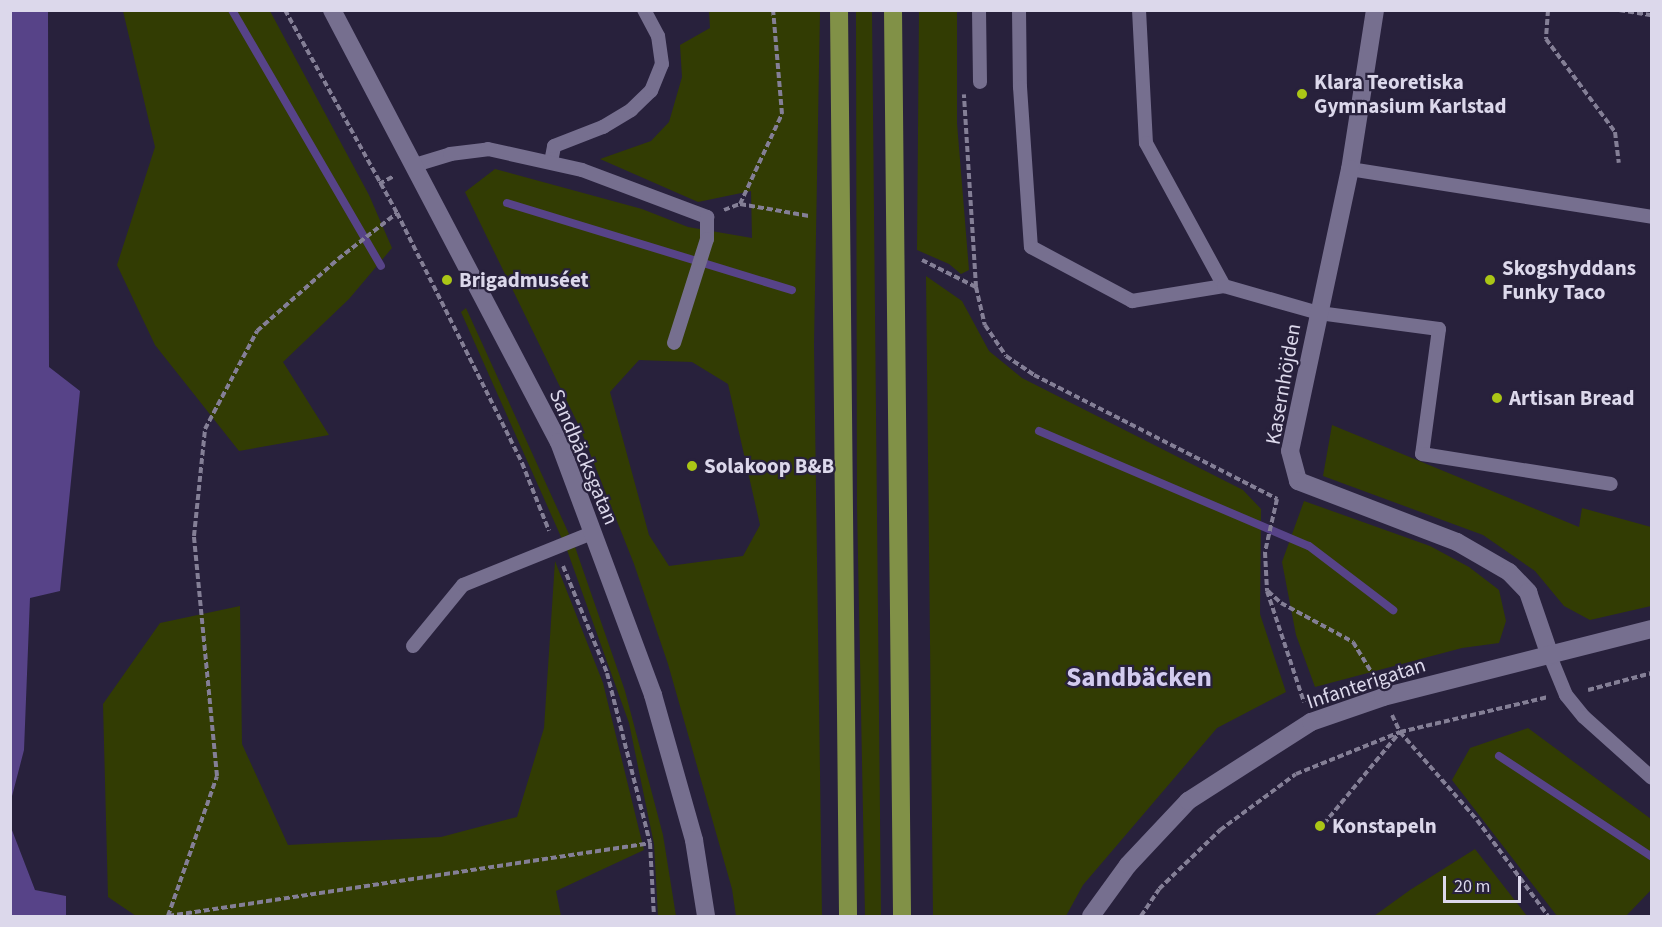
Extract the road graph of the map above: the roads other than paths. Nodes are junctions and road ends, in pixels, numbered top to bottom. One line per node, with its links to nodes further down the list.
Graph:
1 (332, 10): 11 (street, Sandbäcksgatan)
2 (644, 10): 10 (lane)
3 (839, 10): 24 (highway)
4 (893, 10): 25 (highway)
5 (979, 10): 9 (lane)
6 (1019, 10): 14 (lane)
7 (1139, 10): 14 (lane)
8 (1375, 10): 12 (street, Kasernhöjden)
9 (980, 82)
10 (551, 162): 11 (lane); 16 (lane)
11 (415, 165): 18 (street, Sandbäcksgatan)
12 (1350, 169): 13 (lane); 15 (street, Kasernhöjden)
13 (1652, 217)
14 (1224, 286): 15 (lane)
15 (1319, 314): 17 (lane); 21 (street, Kasernhöjden)
16 (674, 343)
17 (1611, 484)
18 (592, 532): 20 (lane); 23 (street, Sandbäcksgatan)
19 (1652, 629): 21 (street, Infanterigatan)
20 (413, 646)
21 (1550, 656): 22 (lane); 26 (street, Infanterigatan)
22 (1652, 778)
23 (706, 916)
24 (849, 916)
25 (902, 916)
26 (1091, 916)

